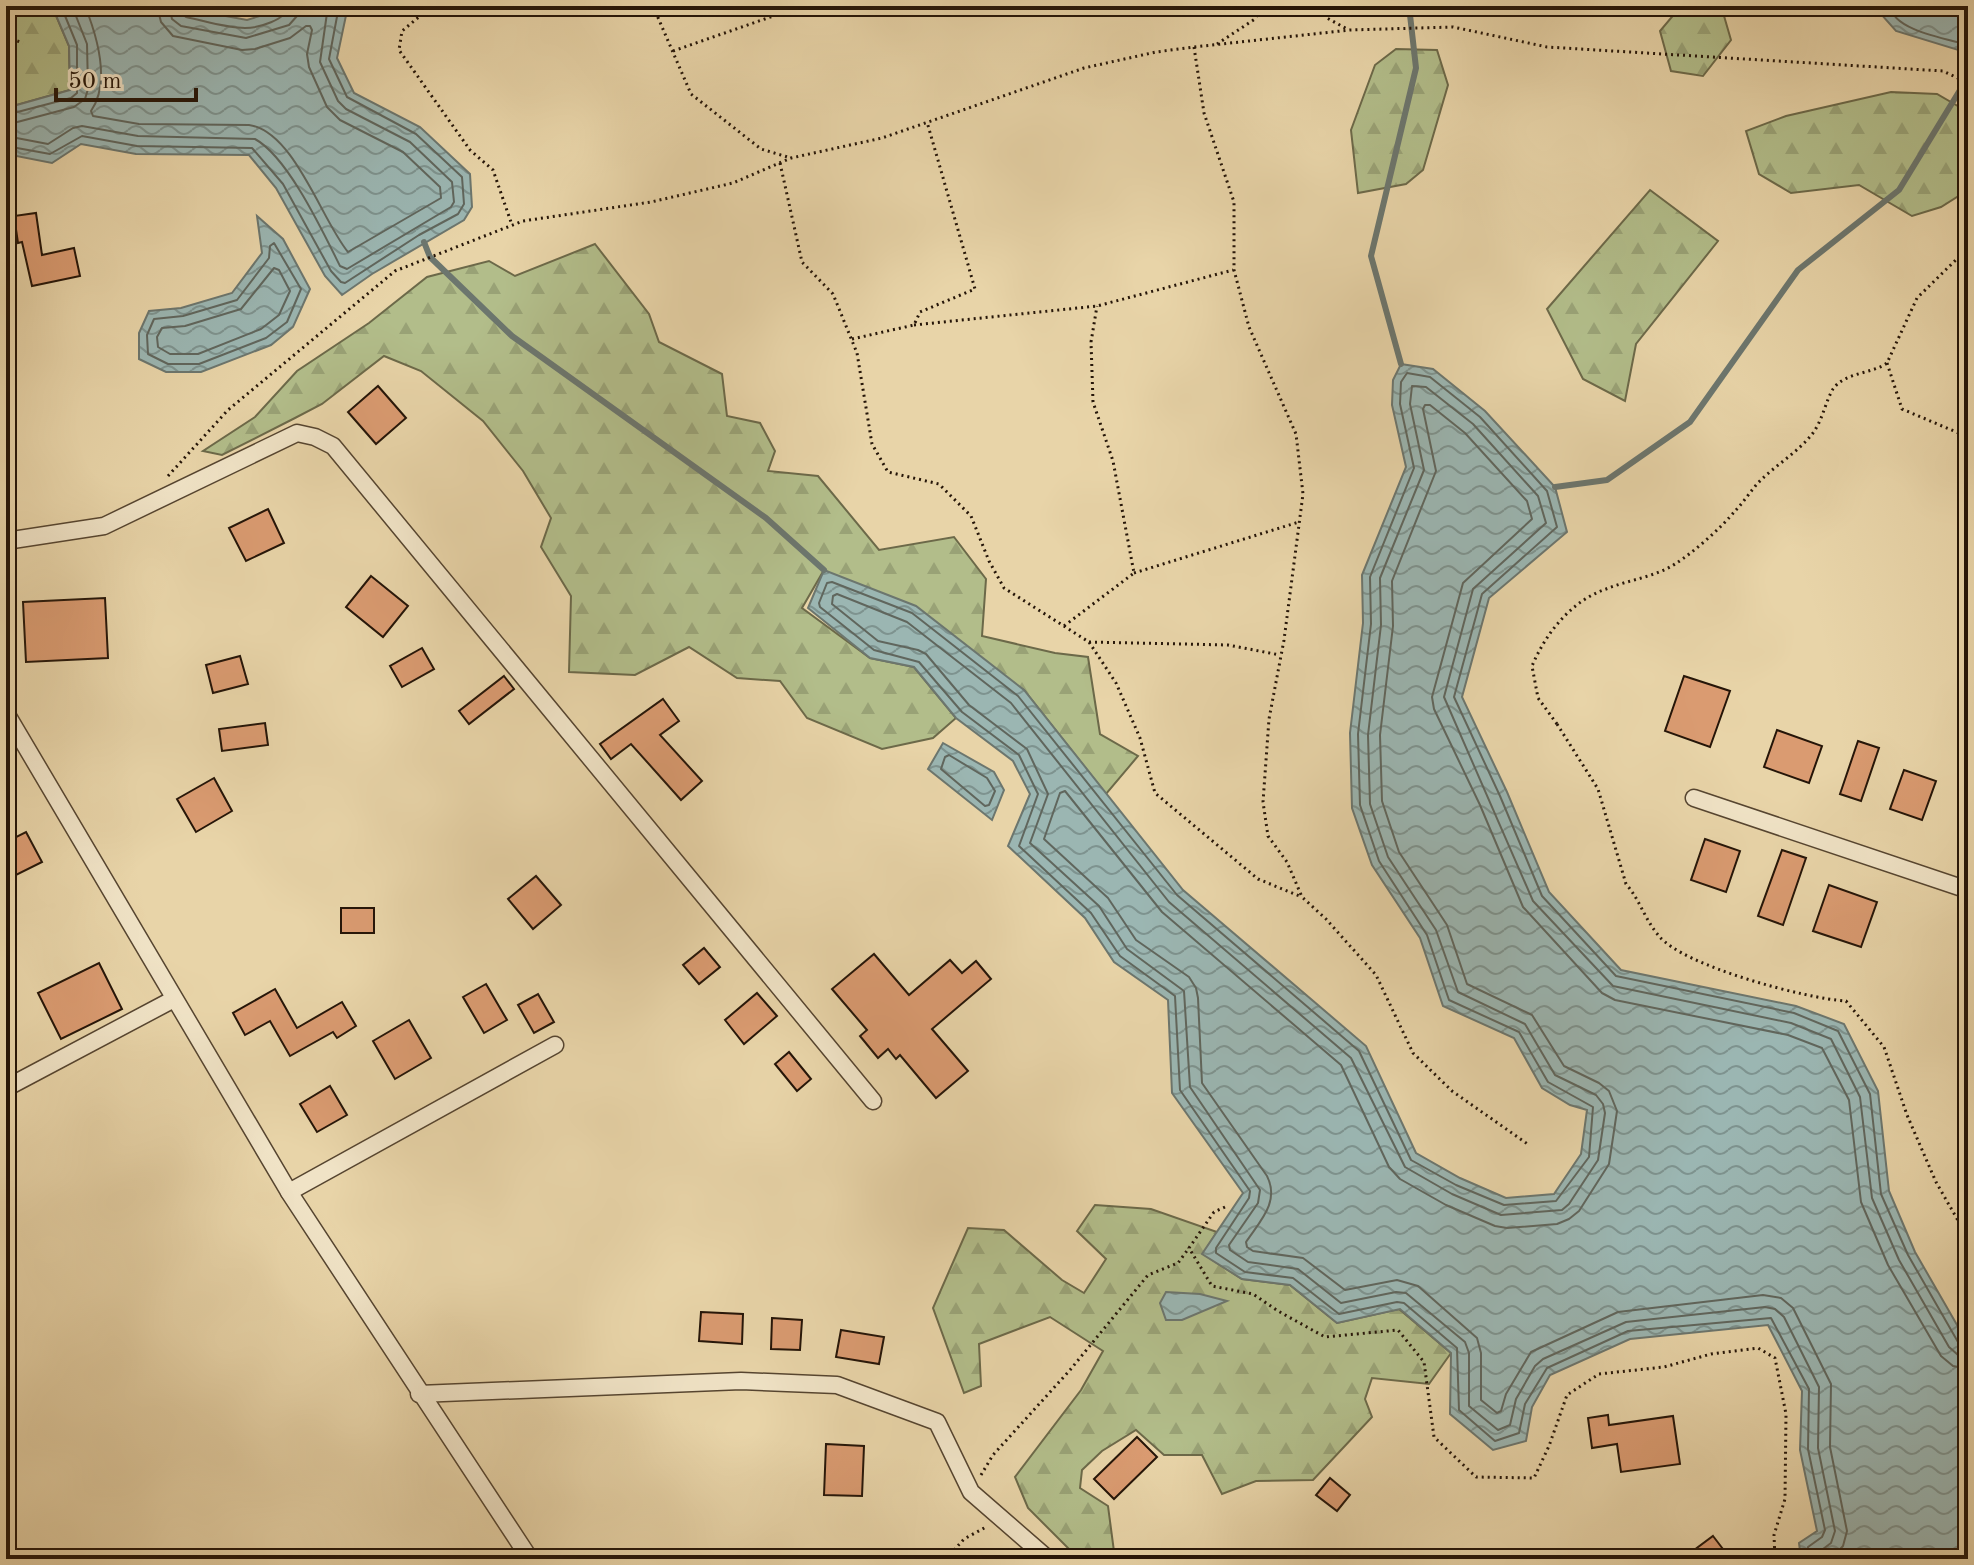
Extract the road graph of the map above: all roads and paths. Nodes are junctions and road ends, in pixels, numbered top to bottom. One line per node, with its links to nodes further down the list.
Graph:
1 (431, 6): 16 (path)
2 (653, 6): 11 (path)
3 (802, 6): 11 (path)
4 (1262, 6): 9 (path)
5 (1315, 6): 6 (path)
6 (1350, 30): 9 (path); 12 (path)
7 (6, 37): 8 (path)
8 (23, 43)
9 (1216, 45): 10 (path)
10 (1194, 47): 13 (path); 18 (path)
11 (673, 51): 14 (path)
12 (1968, 83)
13 (927, 122): 14 (path); 20 (path)
14 (791, 158): 15 (path)
15 (780, 163): 16 (path); 21 (path)
16 (512, 225): 24 (path)
17 (1968, 248): 22 (path)
18 (1234, 270): 19 (path); 25 (path)
19 (1097, 306): 20 (path); 27 (path)
20 (914, 325): 21 (path)
21 (852, 339): 28 (path)
22 (1887, 363): 23 (path); 42 (path)
23 (1968, 437)
24 (162, 484)
25 (1299, 522): 27 (path); 30 (path)
26 (6, 541): 38 (street)
27 (1134, 573): 28 (path)
28 (1064, 626): 29 (path)
29 (1089, 642): 30 (path); 34 (path)
30 (1281, 655): 34 (path)
31 (6, 713): 35 (street)
32 (1694, 798): 33 (street)
33 (1968, 890)
34 (1302, 897): 39 (path)
35 (174, 999): 37 (street); 40 (street)
36 (555, 1045): 40 (street)
37 (6, 1088)
38 (873, 1101)
39 (1529, 1145)
40 (289, 1192): 44 (street)
41 (1225, 1207): 43 (path)
42 (1968, 1238)
43 (1189, 1248): 45 (path); 50 (path)
44 (419, 1394): 45 (street); 47 (street)
45 (971, 1492): 46 (street)
46 (1002, 1519): 48 (path); 49 (street)
47 (530, 1559)
48 (946, 1559)
49 (1048, 1559)
50 (1775, 1559)

